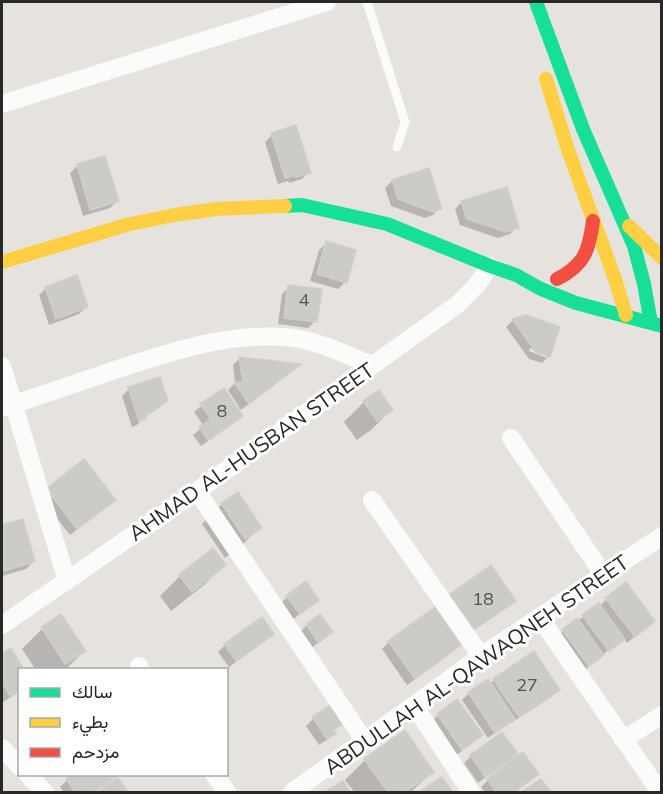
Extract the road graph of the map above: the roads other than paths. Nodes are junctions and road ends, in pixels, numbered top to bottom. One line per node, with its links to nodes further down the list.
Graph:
1 (327, 2): 7 (street)
2 (367, 2): 8 (lane)
3 (523, 2): 5 (street)
4 (536, 2): 10 (street)
5 (532, 29)
6 (544, 70): 9 (street)
7 (2, 104)
8 (397, 147)
9 (593, 220): 15 (street); 18 (street)
10 (624, 222): 11 (street); 19 (street)
11 (662, 258)
12 (2, 262): 13 (street)
13 (490, 266): 14 (street); 22 (street, AHMAD AL-HUSBAN STREET)
14 (516, 275): 15 (street); 20 (street)
15 (557, 279): 16 (street)
16 (574, 284)
17 (601, 293): 18 (street)
18 (622, 299): 19 (street); 20 (street)
19 (655, 309): 21 (street)
20 (626, 315): 21 (street)
21 (656, 325)
22 (372, 365): 24 (street); 26 (street, AHMAD AL-HUSBAN STREET)
23 (2, 366): 24 (street)
24 (7, 406): 30 (street)
25 (511, 438): 29 (street)
26 (197, 491): 30 (street, AHMAD AL-HUSBAN STREET); 36 (street)
27 (372, 500): 33 (street)
28 (662, 536): 29 (street, ABDULLAH AL-QAWAQNEH STREET)
29 (603, 574): 31 (street, ABDULLAH AL-QAWAQNEH STREET)
30 (67, 581): 32 (street, AHMAD AL-HUSBAN STREET)
31 (540, 618): 33 (street, ABDULLAH AL-QAWAQNEH STREET); 37 (street)
32 (2, 625)
33 (481, 656): 34 (street, ABDULLAH AL-QAWAQNEH STREET)
34 (414, 705): 36 (street, ABDULLAH AL-QAWAQNEH STREET); 45 (street)
35 (662, 714): 37 (street)
36 (364, 740): 44 (street, ABDULLAH AL-QAWAQNEH STREET)
37 (623, 740): 46 (street)
38 (2, 748): 39 (street)
39 (18, 765)
40 (29, 776): 42 (street)
41 (215, 776): 43 (street)
42 (45, 792)
43 (227, 792)
44 (292, 792)
45 (471, 792)
46 (660, 792)

